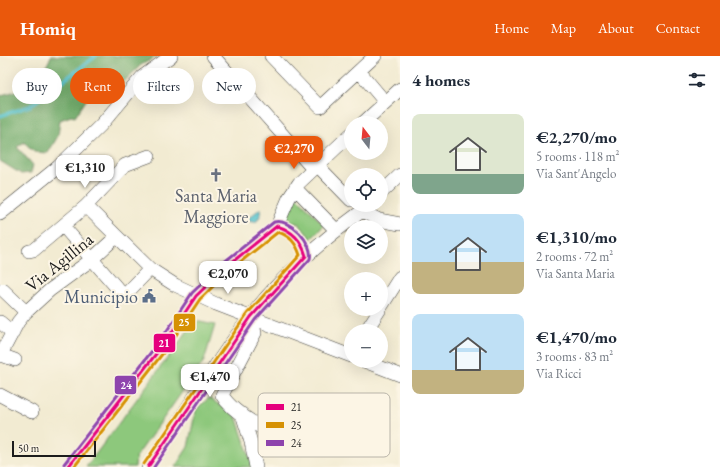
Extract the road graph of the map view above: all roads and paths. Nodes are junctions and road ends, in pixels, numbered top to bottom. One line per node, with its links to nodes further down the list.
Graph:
1 (171, 56): 19 (street)
2 (213, 56): 11 (street)
3 (271, 56): 5 (street)
4 (372, 57): 5 (street)
5 (359, 71): 7 (street)
6 (400, 89): 7 (street)
7 (385, 102): 8 (street)
8 (370, 116)
9 (344, 140): 11 (street)
10 (149, 156): 16 (street)
11 (315, 167): 14 (street); 15 (street)
12 (400, 175): 13 (street)
13 (388, 186)
14 (295, 188): 22 (street); 23 (street)
15 (344, 194)
16 (86, 206): 21 (street); 24 (street)
17 (356, 212): 23 (street)
18 (369, 212): 20 (street)
19 (0, 214)
20 (400, 224)
21 (63, 226): 25 (street); 27 (street)
22 (277, 226): 26 (street); 31 (street)
23 (336, 230): 26 (street)
24 (116, 237): 27 (street, Via Agillina); 28 (street)
25 (29, 251)
26 (306, 256): 34 (street)
27 (91, 260): 28 (street); 33 (street, Via Agillina)
28 (150, 270): 31 (street)
29 (400, 277): 32 (street)
30 (3, 290): 33 (street)
31 (196, 296): 34 (street); 46 (street)
32 (388, 296)
33 (26, 312): 36 (street, Via Agillina)
34 (251, 317): 37 (street); 44 (street); 47 (street)
35 (0, 322): 36 (street)
36 (13, 333): 38 (street, Via Agillina)
37 (344, 352)
38 (0, 355): 39 (street)
39 (15, 360)
40 (382, 368): 41 (street)
41 (400, 375)
42 (0, 395): 43 (street)
43 (32, 412)
44 (242, 414): 45 (street); 48 (street)
45 (258, 425)
46 (68, 467)
47 (148, 467)
48 (256, 467)

